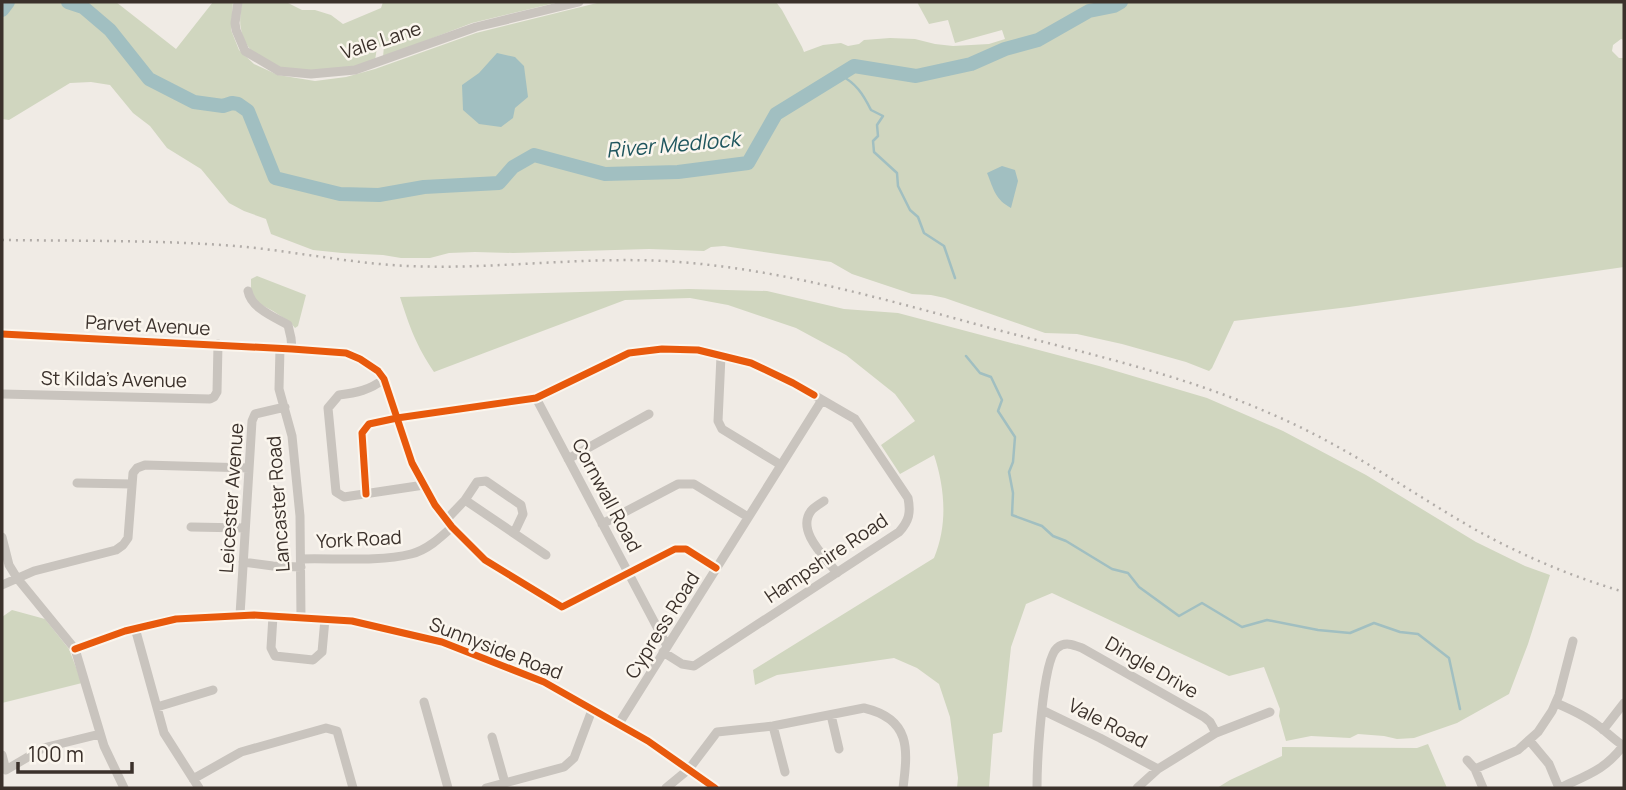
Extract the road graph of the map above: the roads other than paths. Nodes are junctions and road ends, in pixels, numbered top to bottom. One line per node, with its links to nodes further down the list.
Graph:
1 (238, 2): 2 (street, Vale Lane)
2 (579, 2)
3 (247, 291): 7 (street)
4 (2, 334): 5 (street, Parvet Avenue)
5 (218, 344): 6 (street, Parvet Avenue); 10 (street, St Kilda's Avenue)
6 (280, 348): 7 (street, Parvet Avenue); 13 (street, Lancaster Road)
7 (292, 349): 9 (street, Parvet Avenue)
8 (721, 356): 11 (street); 12 (street); 17 (street)
9 (384, 379): 15 (street); 22 (street)
10 (2, 394)
11 (536, 398): 15 (street); 16 (street, Cornwall Road)
12 (822, 400): 17 (street, Cypress Road); 37 (street, Hampshire Road)
13 (285, 407): 18 (street, Leicester Avenue); 34 (street, Lancaster Road)
14 (649, 414): 16 (street)
15 (397, 418): 21 (street); 22 (street)
16 (568, 459): 27 (street, Cornwall Road)
17 (781, 465): 25 (street, Cypress Road)
18 (248, 468): 20 (street); 29 (street, Leicester Avenue)
19 (77, 483): 20 (street)
20 (132, 484): 38 (street)
21 (424, 485): 22 (street); 26 (street)
22 (366, 494)
23 (465, 500): 26 (street, York Road); 30 (street); 30 (street, York Road)
24 (824, 501): 37 (street)
25 (748, 517): 27 (street); 35 (street, Cypress Road)
26 (449, 523): 34 (street, York Road); 36 (street)
27 (602, 524): 36 (street, Cornwall Road)
28 (191, 527): 29 (street)
29 (245, 528): 33 (street, Leicester Avenue)
30 (514, 533): 32 (street)
31 (2, 537): 38 (street)
32 (546, 555)
33 (243, 562): 34 (street, York Road); 40 (street, Leicester Avenue)
34 (301, 563): 42 (street, Lancaster Road)
35 (716, 568): 36 (street); 47 (street, Cypress Road)
36 (628, 572): 47 (street, Cornwall Road)
37 (836, 573): 47 (street, Hampshire Road)
38 (17, 579): 39 (street); 46 (street)
39 (2, 586)
40 (240, 615): 41 (street, Sunnyside Road); 44 (street, Sunnyside Road)
41 (273, 616): 42 (street, Sunnyside Road); 43 (street)
42 (301, 618): 43 (street, Sunnyside Road)
43 (325, 619): 53 (street, Sunnyside Road)
44 (135, 628): 46 (street, Sunnyside Road); 52 (street)
45 (1573, 641): 50 (street)
46 (75, 649): 61 (street)
47 (665, 649): 57 (street, Cypress Road)
48 (213, 690): 52 (street)
49 (424, 702): 77 (street)
50 (1556, 703): 59 (street); 63 (street)
51 (1624, 703): 59 (street)
52 (157, 707): 72 (street)
53 (592, 710): 57 (street, Sunnyside Road); 73 (street)
54 (1042, 710): 60 (street, Dingle Drive); 69 (street, Vale Road); 82 (street)
55 (1270, 712): 60 (street)
56 (831, 715): 58 (street); 65 (street); 81 (street)
57 (618, 725): 68 (street, Sunnyside Road)
58 (773, 726): 68 (street); 71 (street)
59 (1603, 730): 64 (street)
60 (1216, 733): 69 (street)
61 (100, 734): 66 (street); 74 (street)
62 (492, 737): 73 (street)
63 (1529, 740): 70 (street); 85 (street)
64 (1624, 746): 85 (street)
65 (839, 749)
66 (2, 755)
67 (1467, 760): 70 (street)
68 (689, 769): 79 (street); 80 (street, Sunnyside Road)
69 (1158, 769): 83 (street)
70 (1475, 769): 84 (street)
71 (785, 772)
72 (193, 779): 75 (street); 76 (street)
73 (505, 783): 78 (street)
74 (124, 788)
75 (199, 788)
76 (353, 788)
77 (448, 788)
78 (486, 788)
79 (666, 788)
80 (715, 788)
81 (903, 788)
82 (1037, 788)
83 (1137, 788)
84 (1483, 788)
85 (1560, 788)

